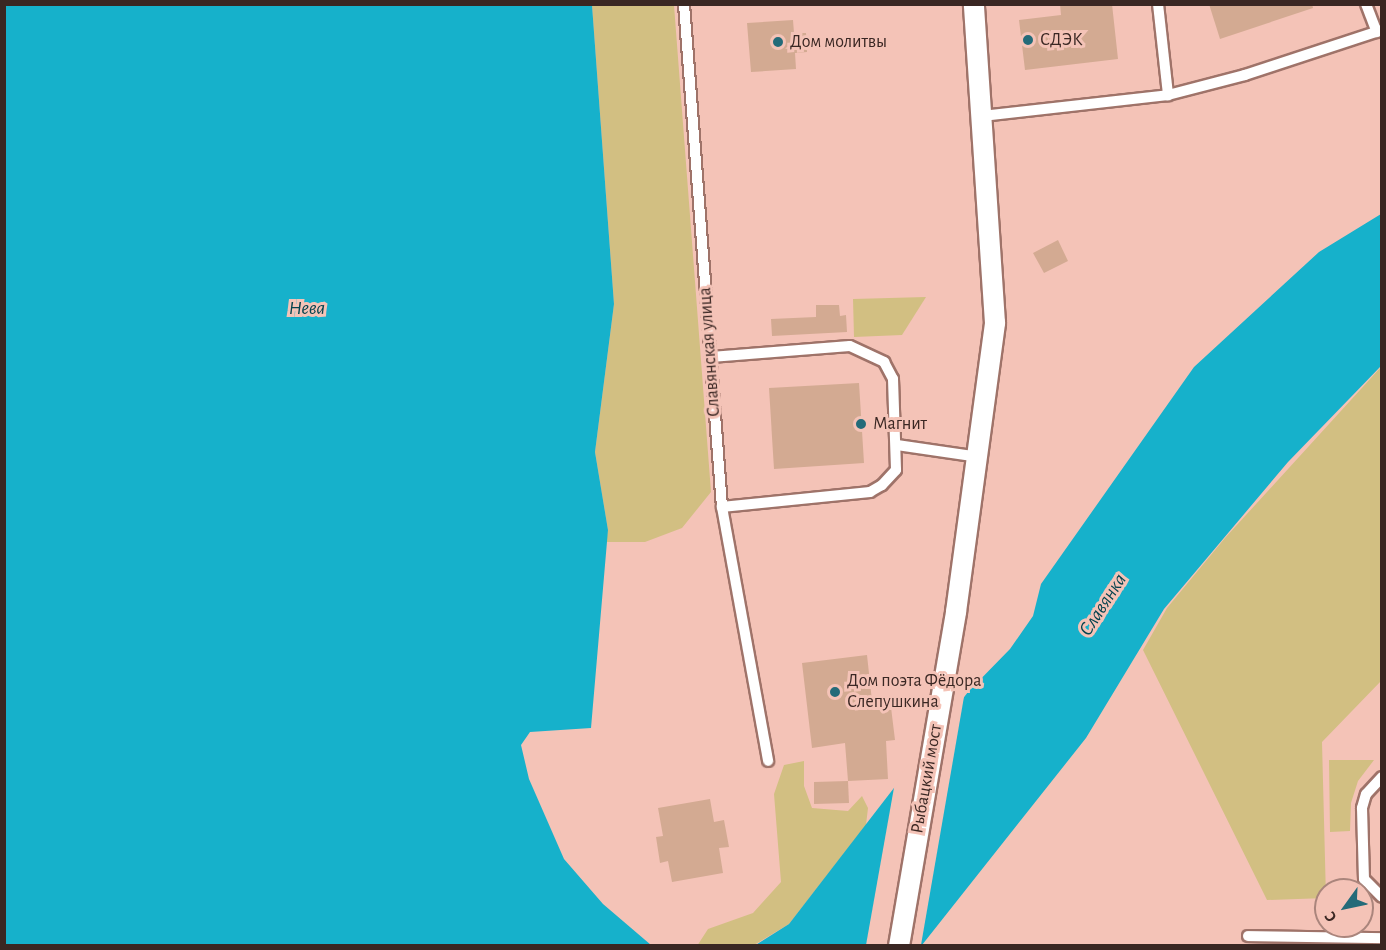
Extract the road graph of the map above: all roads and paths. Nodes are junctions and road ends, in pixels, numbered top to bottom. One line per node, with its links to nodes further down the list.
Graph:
1 (684, 4): 8 (lane, Славянская улица)
2 (974, 4): 7 (street)
3 (1158, 4): 6 (lane)
4 (1366, 4): 5 (lane)
5 (1379, 31): 6 (lane)
6 (1168, 95): 7 (lane)
7 (982, 116): 10 (street)
8 (711, 357): 9 (lane); 11 (lane, Славянская улица)
9 (897, 445): 10 (lane); 11 (lane)
10 (979, 457): 17 (street, Рыбацкий мост)
11 (722, 507): 12 (lane, Славянская улица)
12 (768, 762)
13 (1382, 777): 14 (lane)
14 (1382, 897)
15 (1248, 936): 16 (lane)
16 (1382, 938)
17 (899, 945)

